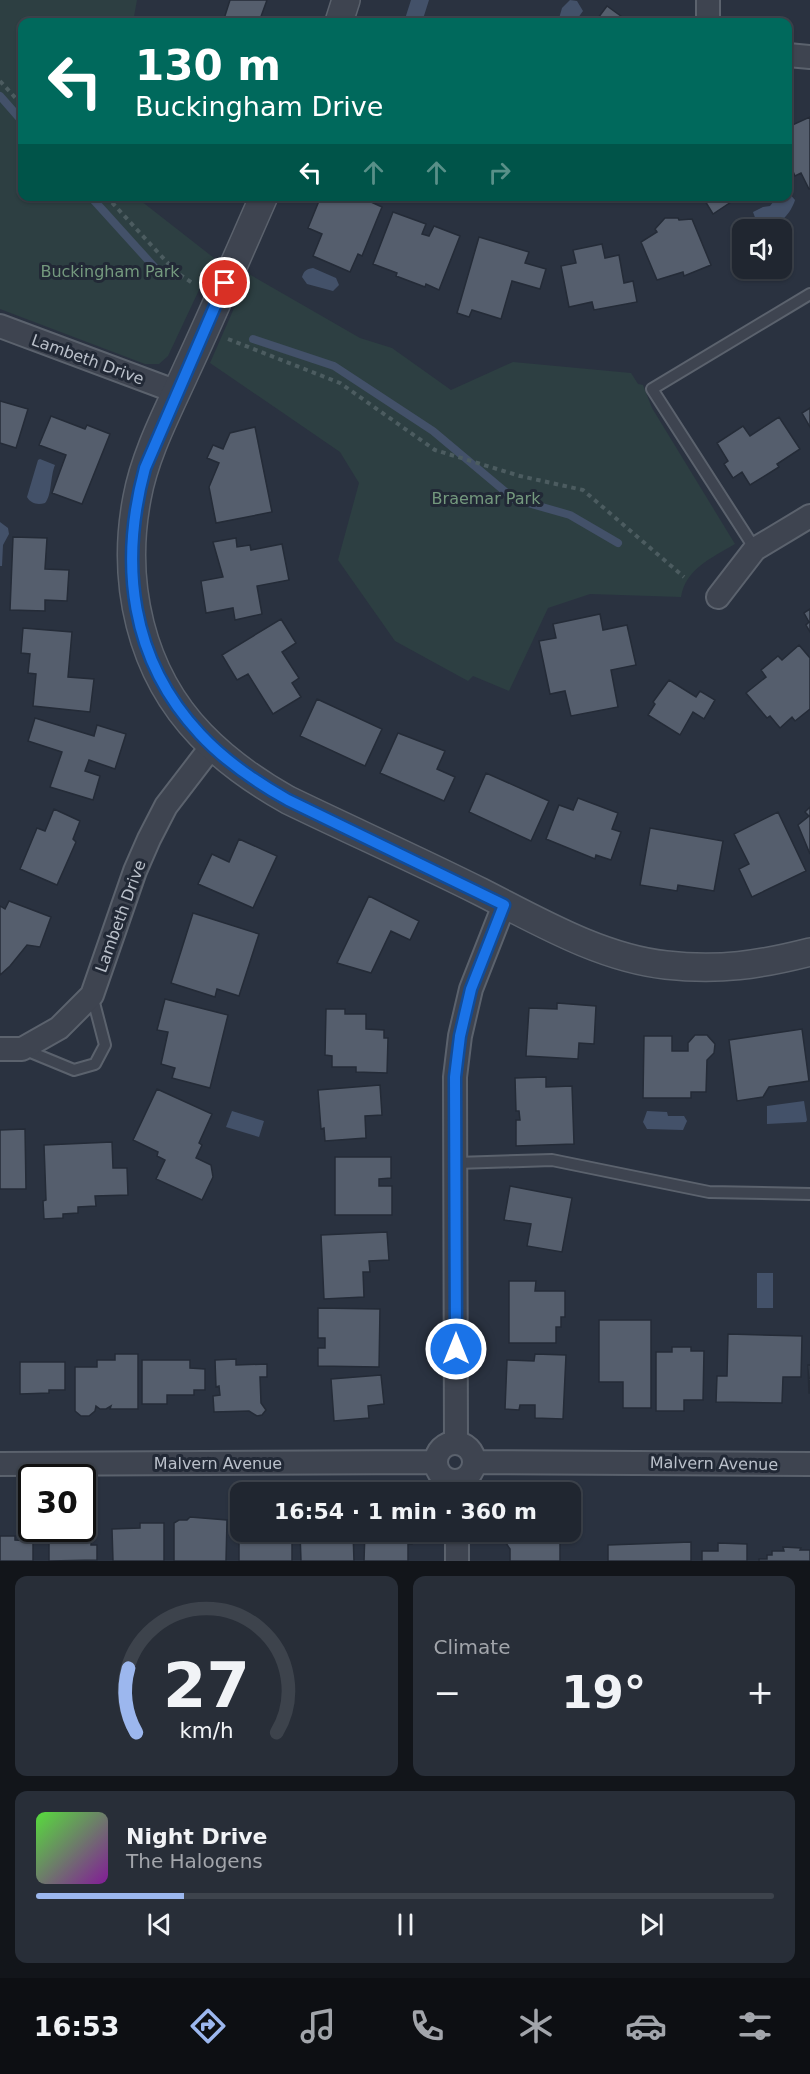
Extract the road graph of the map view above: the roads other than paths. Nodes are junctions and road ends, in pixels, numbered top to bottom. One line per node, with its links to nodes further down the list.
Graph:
1 (346, 0): 3 (street)
2 (708, 0): 4 (street)
3 (340, 18)
4 (708, 18)
5 (792, 55): 6 (street)
6 (810, 57)
7 (262, 201): 10 (street)
8 (810, 294): 12 (lane)
9 (0, 326): 10 (street, Lambeth Drive)
10 (177, 392): 14 (street)
11 (810, 516): 12 (street)
12 (755, 549): 13 (street)
13 (718, 597)
14 (212, 746): 15 (street); 17 (street, Lambeth Drive)
15 (504, 905): 16 (street); 19 (street)
16 (810, 952)
17 (92, 995): 18 (street, Lambeth Drive); 18 (lane)
18 (11, 1049)
19 (456, 1163): 20 (lane); 21 (street)
20 (810, 1194)
21 (456, 1443): 22 (street); 23 (street)
22 (436, 1462): 24 (street, Malvern Avenue); 26 (street)
23 (474, 1462): 25 (street, Malvern Avenue); 27 (street)
24 (0, 1464)
25 (810, 1464)
26 (452, 1482)
27 (462, 1482)
28 (457, 1542): 29 (street)
29 (457, 1561)

